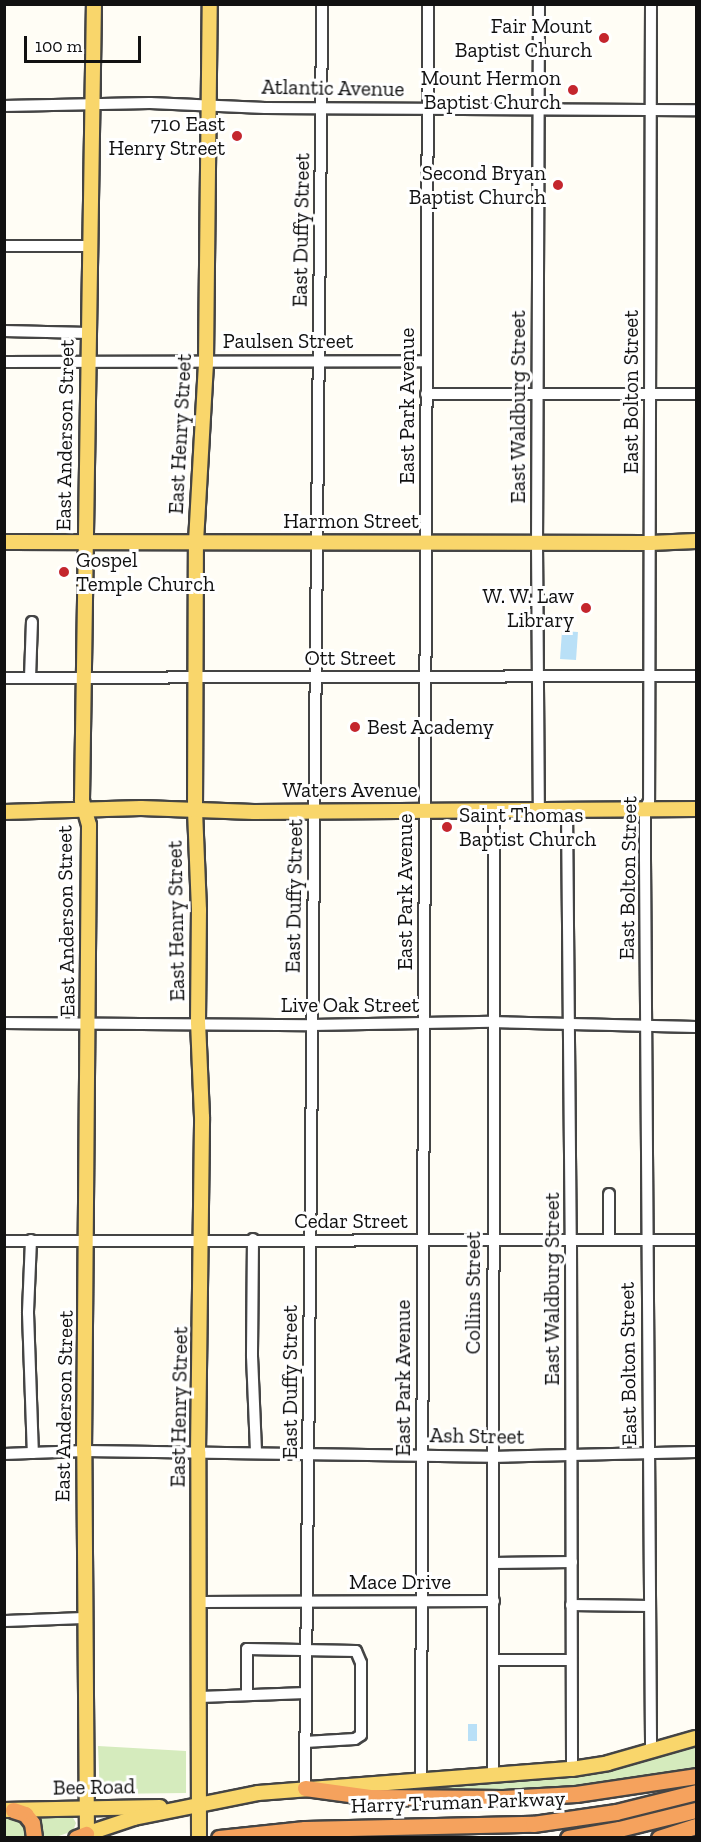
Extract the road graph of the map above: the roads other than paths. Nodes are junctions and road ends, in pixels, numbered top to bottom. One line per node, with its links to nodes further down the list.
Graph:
1 (94, 4): 7 (main road, East Anderson Street)
2 (210, 4): 8 (main road, East Henry Street)
3 (322, 4): 10 (street, East Duffy Street)
4 (428, 4): 11 (street, East Park Avenue)
5 (539, 4): 12 (street, East Waldburg Street)
6 (651, 4): 13 (street, East Bolton Street)
7 (93, 103): 8 (street, Atlantic Avenue); 9 (street, Atlantic Avenue); 16 (main road, East Anderson Street)
8 (207, 104): 10 (street, Atlantic Avenue); 19 (main road, East Henry Street)
9 (4, 106)
10 (321, 108): 11 (street, Atlantic Avenue); 20 (street, East Duffy Street)
11 (428, 108): 12 (street, Atlantic Avenue); 21 (street, East Park Avenue)
12 (538, 109): 13 (street, Atlantic Avenue); 25 (street, East Waldburg Street)
13 (651, 110): 14 (street, Atlantic Avenue); 26 (street, East Bolton Street)
14 (696, 110)
15 (4, 246): 16 (street)
16 (90, 246): 18 (main road, East Anderson Street)
17 (4, 331): 18 (street)
18 (88, 333): 23 (main road, East Anderson Street)
19 (206, 361): 20 (street, Paulsen Street); 23 (street, Paulsen Street); 31 (main road, East Henry Street)
20 (319, 361): 21 (street, Paulsen Street); 32 (street, East Duffy Street)
21 (427, 361): 24 (street, East Park Avenue)
22 (4, 362): 23 (street, Paulsen Street)
23 (87, 363): 28 (main road, East Anderson Street)
24 (426, 394): 25 (street); 33 (street, East Park Avenue)
25 (537, 394): 26 (street); 34 (street, East Waldburg Street)
26 (650, 394): 27 (street); 35 (street, East Bolton Street)
27 (696, 394)
28 (84, 541): 30 (main road, Harmon Street); 31 (main road, Harmon Street); 43 (main road, East Anderson Street)
29 (696, 541): 35 (main road, Harmon Street)
30 (4, 542)
31 (196, 542): 32 (main road, Harmon Street); 44 (main road, East Henry Street)
32 (317, 542): 33 (main road, Harmon Street); 45 (street, East Duffy Street)
33 (426, 543): 34 (main road, Harmon Street); 39 (street, East Park Avenue)
34 (537, 543): 35 (main road, Harmon Street); 37 (street, East Waldburg Street)
35 (650, 543): 40 (street, East Bolton Street)
36 (32, 622): 42 (street)
37 (540, 676): 39 (street, Ott Street); 40 (street, Ott Street); 51 (street, East Waldburg Street)
38 (696, 676): 40 (street, Ott Street)
39 (425, 677): 45 (street, Ott Street); 50 (street, East Park Avenue)
40 (649, 677): 46 (street, East Bolton Street)
41 (4, 678): 42 (street, Ott Street)
42 (30, 678): 43 (street, Ott Street)
43 (83, 678): 44 (street, Ott Street); 48 (main road, East Anderson Street)
44 (197, 678): 45 (street, Ott Street); 49 (main road, East Henry Street)
45 (316, 678): 53 (street, East Duffy Street)
46 (645, 809): 47 (main road, Waters Avenue); 52 (main road, Waters Avenue); 63 (street, East Bolton Street)
47 (696, 809)
48 (85, 810): 49 (main road, Waters Avenue); 55 (main road, Waters Avenue); 56 (main road, East Anderson Street)
49 (195, 810): 53 (main road, Waters Avenue); 57 (main road, East Henry Street)
50 (425, 810): 53 (main road, Waters Avenue); 54 (main road, Waters Avenue); 60 (street, East Park Avenue)
51 (539, 810): 52 (main road, Waters Avenue); 54 (main road, Waters Avenue)
52 (567, 810): 62 (street, East Waldburg Street)
53 (314, 811): 61 (street, East Duffy Street)
54 (494, 811): 58 (street, Collins Street)
55 (4, 812)
56 (89, 1022): 57 (street, Live Oak Street); 59 (street, Live Oak Street); 66 (main road, East Anderson Street)
57 (198, 1022): 61 (street, Live Oak Street); 67 (main road, East Henry Street)
58 (492, 1022): 60 (street, Live Oak Street); 62 (street, Live Oak Street); 73 (street, Collins Street)
59 (4, 1023)
60 (424, 1024): 61 (street, Live Oak Street); 76 (street, East Park Avenue)
61 (312, 1025): 72 (street, East Duffy Street)
62 (570, 1025): 63 (street, Live Oak Street); 77 (street, East Waldburg Street)
63 (645, 1025): 64 (street, Live Oak Street); 69 (street, East Bolton Street)
64 (696, 1027)
65 (609, 1194): 74 (street)
66 (87, 1238): 67 (street, Cedar Street); 71 (street, Cedar Street); 78 (main road, East Anderson Street)
67 (202, 1239): 68 (street, Cedar Street); 79 (main road, East Henry Street)
68 (253, 1239): 72 (street, Cedar Street); 82 (street)
69 (647, 1239): 74 (street, Cedar Street); 75 (street, Cedar Street); 85 (street, East Bolton Street)
70 (4, 1240): 71 (street, Cedar Street)
71 (31, 1240): 81 (street)
72 (310, 1240): 76 (street, Cedar Street); 84 (street, East Duffy Street)
73 (492, 1240): 76 (street, Cedar Street); 77 (street, Cedar Street); 88 (street, Collins Street)
74 (609, 1240): 77 (street, Cedar Street)
75 (696, 1240)
76 (423, 1241): 86 (street, East Park Avenue)
77 (571, 1241): 87 (street, East Waldburg Street)
78 (84, 1451): 79 (street, Ash Street); 81 (street, Ash Street); 97 (main road, East Anderson Street)
79 (198, 1452): 82 (street, Ash Street); 93 (main road, East Henry Street)
80 (696, 1452): 85 (street, Ash Street)
81 (33, 1453): 83 (street, Ash Street)
82 (256, 1453): 84 (street, Ash Street)
83 (4, 1454)
84 (308, 1454): 86 (street, Ash Street); 91 (street, East Duffy Street)
85 (649, 1454): 87 (street, Ash Street); 96 (street, East Bolton Street)
86 (422, 1455): 88 (street, Ash Street); 94 (street, East Park Avenue)
87 (572, 1456): 88 (street, Ash Street); 89 (street, East Waldburg Street)
88 (492, 1457): 90 (street, Collins Street)
89 (572, 1562): 90 (street); 95 (street, East Waldburg Street)
90 (493, 1563): 92 (street, Collins Street)
91 (307, 1601): 93 (street, Mace Drive); 94 (street, Mace Drive); 99 (street, East Duffy Street)
92 (494, 1601): 94 (street, Mace Drive); 100 (street, Collins Street)
93 (200, 1602): 104 (main road, East Henry Street)
94 (421, 1602): 111 (street, East Park Avenue)
95 (571, 1605): 96 (street); 101 (street, East Waldburg Street)
96 (650, 1606): 107 (street, East Bolton Street)
97 (85, 1618): 98 (street); 115 (main road, East Anderson Street)
98 (4, 1621)
99 (306, 1649): 102 (street, East Duffy Street); 103 (street); 106 (street)
100 (493, 1660): 101 (street); 109 (street, Collins Street)
101 (570, 1660): 108 (street, East Waldburg Street)
102 (306, 1693): 103 (street); 106 (street, East Duffy Street)
103 (247, 1695): 104 (street)
104 (200, 1697): 114 (main road, East Henry Street)
105 (696, 1738): 107 (main road)
106 (305, 1742): 112 (street, East Duffy Street)
107 (651, 1751): 108 (main road)
108 (572, 1769): 109 (main road)
109 (493, 1775): 111 (main road)
110 (696, 1776): 112 (highway)
111 (421, 1780): 112 (main road)
112 (305, 1788): 114 (main road)
113 (696, 1792): 123 (highway, Harry Truman Parkway)
114 (200, 1804): 116 (main road); 122 (main road, East Henry Street)
115 (85, 1807): 116 (main road, Bee Road); 117 (main road, Bee Road); 120 (main road, East Anderson Street)
116 (183, 1807): 120 (main road)
117 (9, 1810): 121 (highway)
118 (696, 1810): 124 (highway, Harry Truman Parkway)
119 (696, 1826): 125 (highway)
120 (83, 1836)
121 (34, 1838)
122 (199, 1838)
123 (219, 1838)
124 (568, 1838)
125 (659, 1838)

